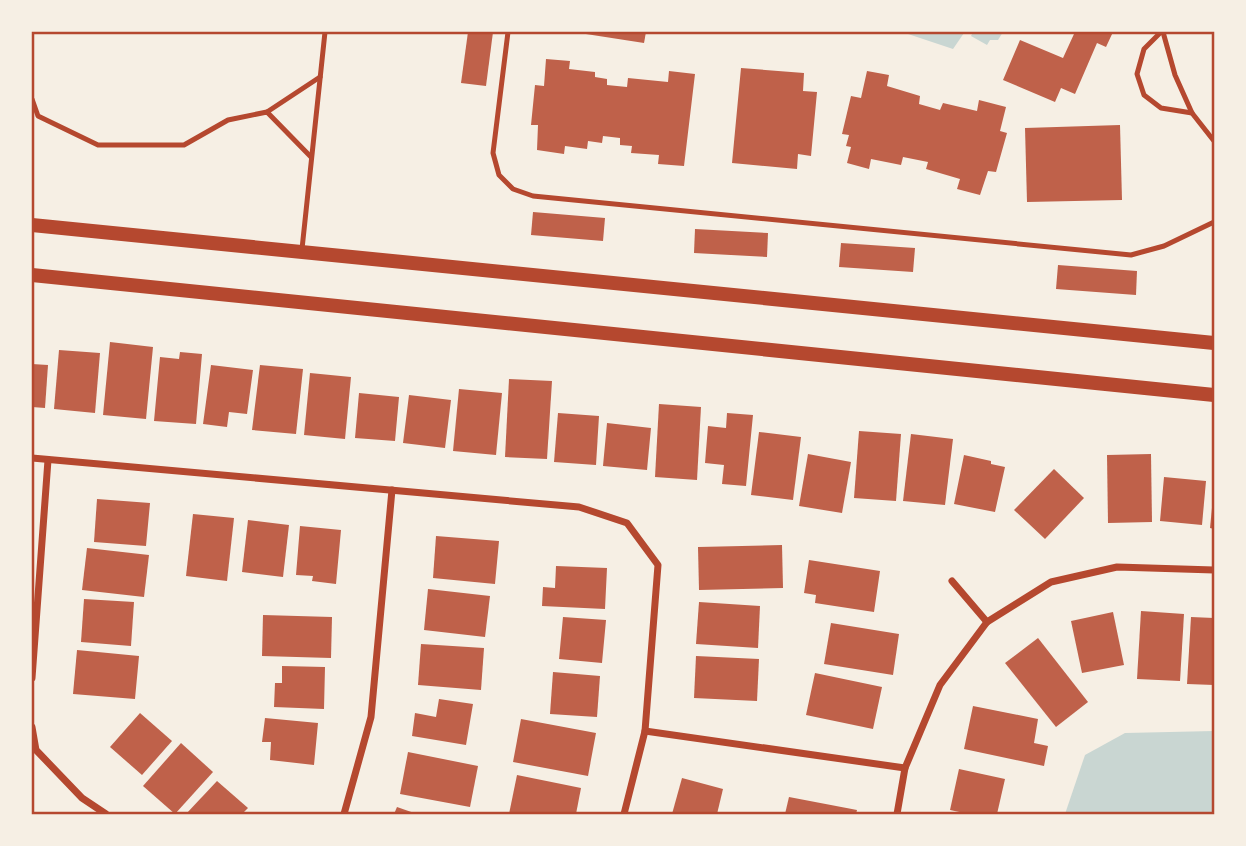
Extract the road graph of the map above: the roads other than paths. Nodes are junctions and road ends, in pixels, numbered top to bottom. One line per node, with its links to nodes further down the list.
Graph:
1 (325, 32): 4 (lane)
2 (508, 32): 10 (lane)
3 (1162, 32): 7 (lane); 7 (lane)
4 (320, 77): 6 (lane); 9 (lane)
5 (32, 99): 6 (lane)
6 (267, 112): 9 (lane)
7 (1192, 113): 8 (lane)
8 (1214, 141)
9 (311, 157): 12 (lane)
10 (1214, 222)
11 (32, 225): 12 (main road)
12 (302, 252): 14 (main road)
13 (32, 275): 15 (main road)
14 (1214, 343)
15 (1214, 395)
16 (32, 458): 17 (street)
17 (48, 460): 18 (street); 22 (street)
18 (392, 490): 24 (street); 27 (street)
19 (1214, 570): 21 (street)
20 (953, 581): 21 (street)
21 (988, 622): 25 (street)
22 (32, 678)
23 (32, 727): 26 (street)
24 (645, 731): 25 (street); 28 (street)
25 (905, 768): 29 (street)
26 (106, 814)
27 (344, 814)
28 (624, 814)
29 (897, 814)

